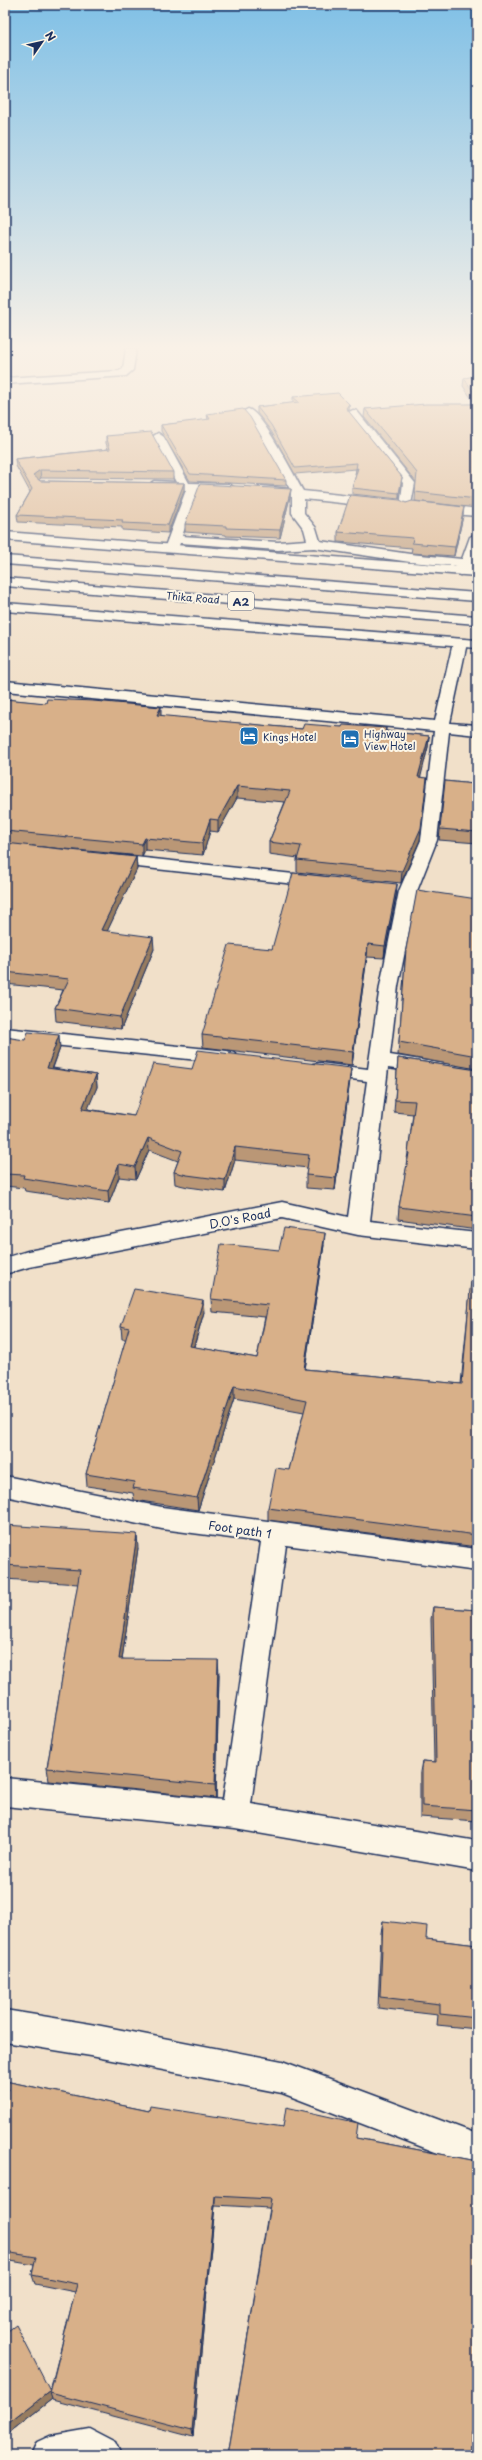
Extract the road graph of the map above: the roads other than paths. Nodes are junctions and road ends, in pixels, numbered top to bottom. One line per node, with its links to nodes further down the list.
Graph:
1 (175, 464): 5 (main road)
2 (281, 464): 6 (main road)
3 (393, 464): 7 (main road)
4 (144, 485): 5 (main road)
5 (189, 485): 6 (main road); 11 (main road)
6 (298, 493): 7 (main road); 12 (main road)
7 (406, 506): 8 (main road)
8 (477, 512)
9 (5, 536): 11 (main road)
10 (477, 536): 14 (main road)
11 (173, 544): 12 (main road); 14 (main road)
12 (314, 544): 14 (main road)
13 (5, 560): 19 (main road, Thika Road / A2)
14 (464, 567): 15 (main road)
15 (477, 572)
16 (5, 582): 18 (main road, Thika Road / A2)
17 (5, 586): 18 (main road)
18 (58, 586): 21 (main road, Thika Road / A2)
19 (476, 597)
20 (5, 607): 22 (main road)
21 (477, 620)
22 (460, 643): 23 (main road); 25 (main road)
23 (477, 644)
24 (5, 686): 25 (main road)
25 (442, 726): 26 (main road); 32 (main road)
26 (477, 730)
27 (92, 857): 28 (main road)
28 (337, 884)
29 (5, 1034): 30 (main road)
30 (248, 1060)
31 (301, 1066): 32 (main road)
32 (378, 1068): 33 (main road); 34 (main road)
33 (477, 1075)
34 (358, 1227): 35 (main road, D.O's Road); 36 (main road, D.O's Road)
35 (477, 1241)
36 (5, 1266)
37 (5, 1486): 38 (main road, Foot path 1)
38 (275, 1534): 39 (main road, Foot path 1); 41 (main road)
39 (477, 1560)
40 (5, 1792): 41 (main road)
41 (235, 1815): 42 (main road)
42 (477, 1856)
43 (5, 2026): 44 (main road)
44 (477, 2151)
45 (50, 2455): 46 (main road)
46 (102, 2455)

